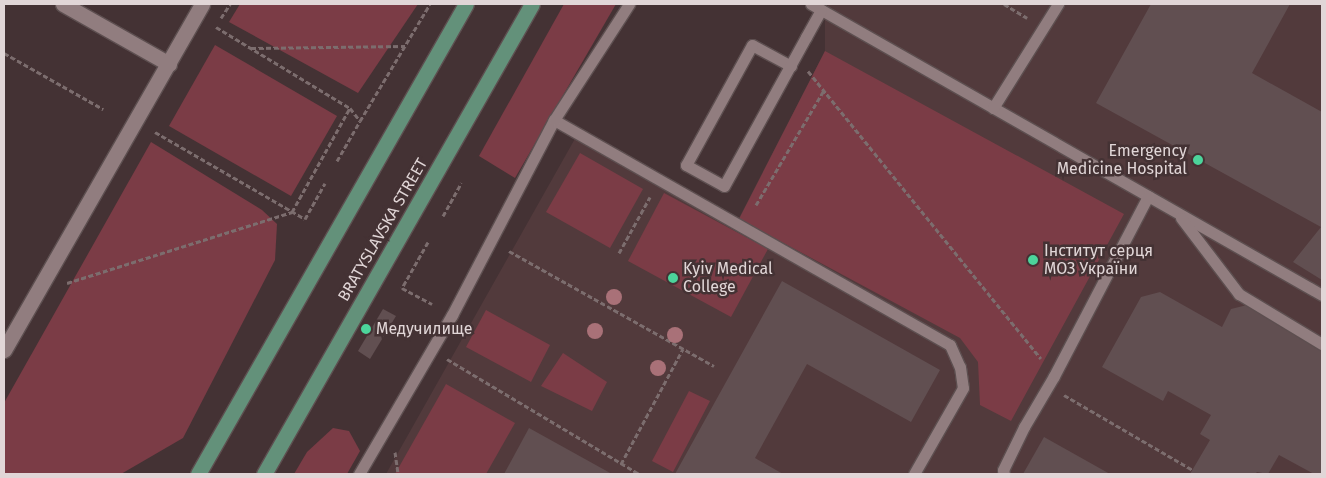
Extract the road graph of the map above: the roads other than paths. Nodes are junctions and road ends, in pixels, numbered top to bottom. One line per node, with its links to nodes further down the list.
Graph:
1 (62, 4): 8 (street)
2 (202, 4): 8 (street)
3 (466, 4): 17 (main road)
4 (532, 4): 18 (main road, BRATYSLAVSKA STREET)
5 (629, 4): 11 (lane)
6 (1058, 4): 10 (lane)
7 (816, 7): 9 (lane); 10 (lane)
8 (169, 64): 16 (street)
9 (791, 66): 9 (lane)
10 (993, 108): 12 (lane)
11 (554, 120): 19 (lane); 20 (lane)
12 (1148, 196): 13 (lane); 21 (lane)
13 (1176, 212): 14 (lane); 15 (lane)
14 (1322, 295)
15 (1322, 344)
16 (4, 350)
17 (198, 474)
18 (264, 474)
19 (359, 474)
20 (914, 474)
21 (1004, 474)

